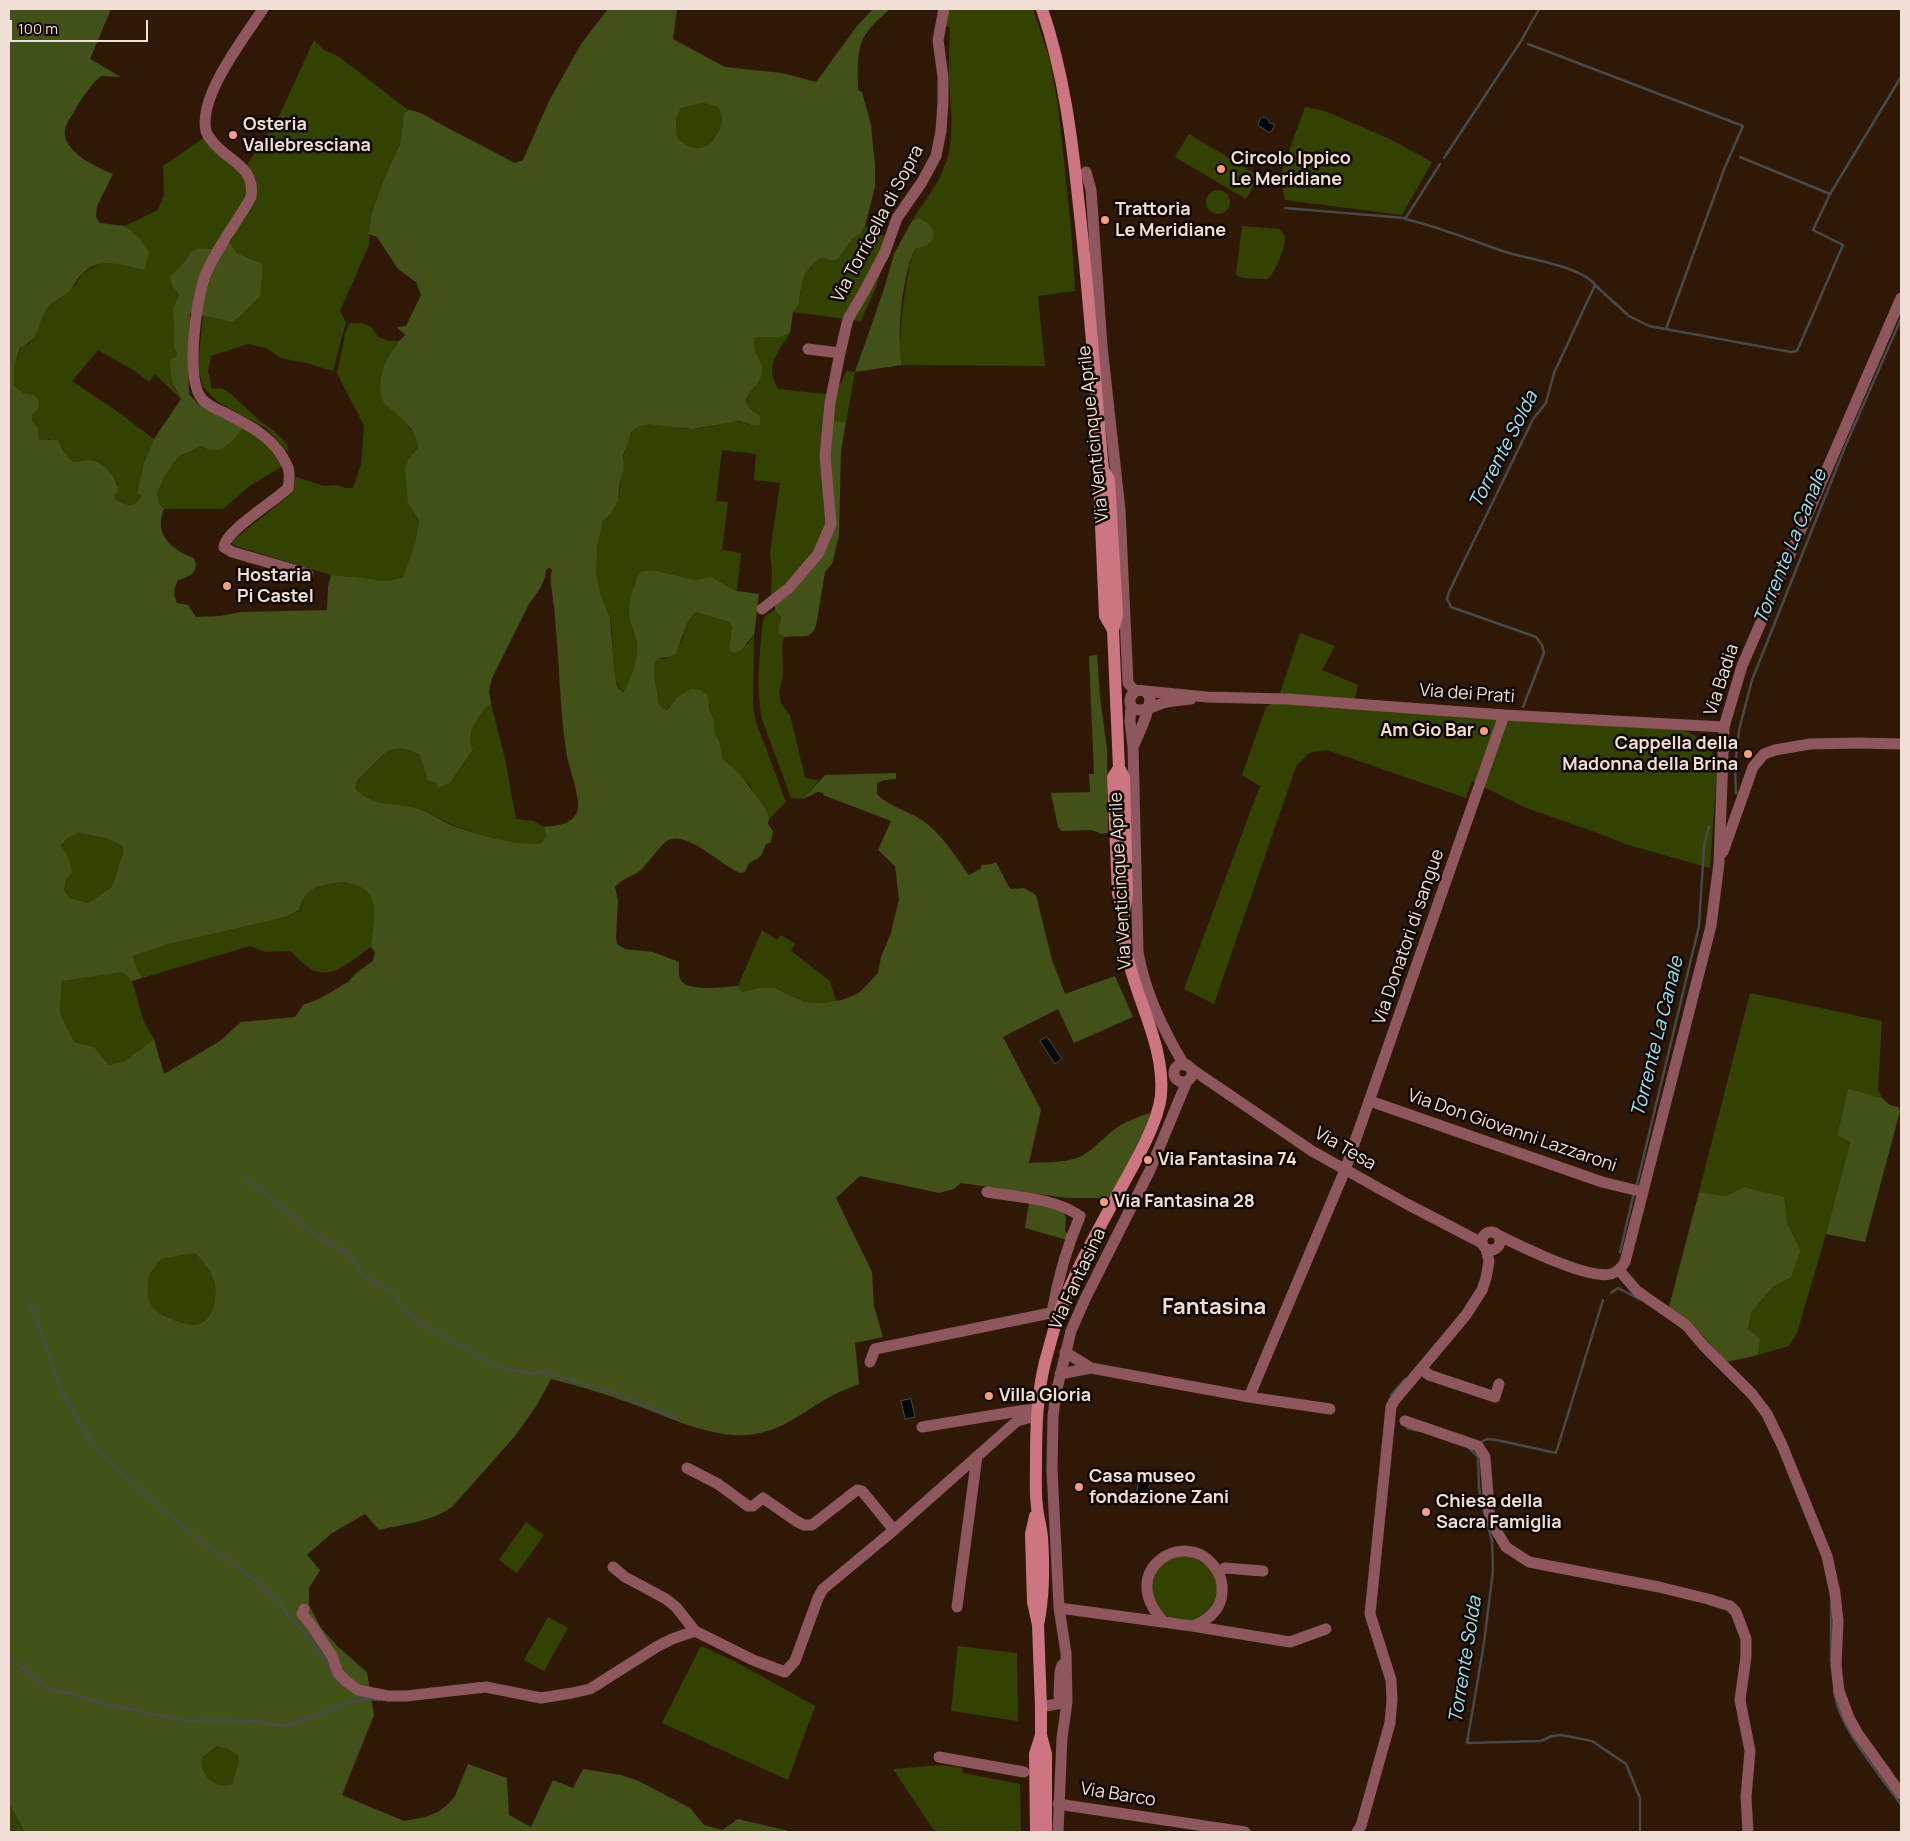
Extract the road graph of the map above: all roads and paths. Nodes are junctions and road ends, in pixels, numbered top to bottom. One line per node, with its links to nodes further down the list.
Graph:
1 (263, 9): 8 (street)
2 (944, 9): 7 (street, Via Torricella di Sopra)
3 (1042, 9): 10 (street, Via Venticinque Aprile)
4 (1086, 172): 11 (street, Via Venticinque Aprile)
5 (1901, 298): 16 (street, Via Badia)
6 (808, 349): 7 (street)
7 (840, 353): 9 (street, Via Torricella di Sopra)
8 (308, 574)
9 (762, 609)
10 (1116, 691): 11 (street, Via dei Prati); 13 (street, Via Venticinque Aprile)
11 (1135, 697): 12 (street, Via dei Prati); 13 (street, Via dei Prati); 14 (street, Via dei Prati); 14 (street); 18 (street, Via Venticinque Aprile)
12 (1207, 697): 14 (street, Via dei Prati); 15 (street, Via dei Prati)
13 (1117, 707): 27 (street, Via Venticinque Aprile)
14 (1147, 708): 18 (street, Via Venticinque Aprile)
15 (1504, 715): 16 (street, Via dei Prati); 21 (street, Via Donatori di sangue)
16 (1724, 727): 19 (street, Via Badia)
17 (1901, 744): 19 (street)
18 (1133, 747): 20 (street, Via Venticinque Aprile)
19 (1720, 863): 24 (street)
20 (1183, 1073): 22 (street, Via Tesa); 28 (street, Via Fantasina)
21 (1370, 1101): 22 (street, Via Donatori di sangue); 24 (street, Via Don Giovanni Lazzaroni)
22 (1346, 1170): 25 (street, Via Tesa); 34 (street, Via Donatori di sangue)
23 (987, 1192): 27 (street)
24 (1642, 1192): 26 (street)
25 (1491, 1242): 26 (street, Via Tesa); 31 (street)
26 (1619, 1270): 60 (street)
27 (1056, 1311): 29 (street, Via Fantasina); 36 (street, Via Fantasina)
28 (1065, 1352): 30 (street); 32 (street, Via Fantasina)
29 (870, 1362)
30 (1091, 1368): 32 (street); 34 (street)
31 (1422, 1369): 33 (street); 66 (street)
32 (1060, 1374): 46 (street, Via Fantasina)
33 (1499, 1384)
34 (1249, 1397): 35 (street)
35 (1330, 1409)
36 (1036, 1413): 38 (street); 39 (street); 54 (street, Via Fantasina)
37 (1405, 1421): 67 (street)
38 (922, 1427)
39 (977, 1456): 41 (street); 45 (street)
40 (688, 1468): 41 (street)
41 (894, 1530): 51 (street)
42 (613, 1567): 51 (street)
43 (1263, 1571): 44 (street)
44 (1219, 1572): 48 (street); 49 (street)
45 (957, 1607)
46 (1059, 1608): 48 (street); 52 (street, Via Fantasina)
47 (303, 1612): 51 (street)
48 (1164, 1622): 49 (street)
49 (1192, 1626): 50 (street)
50 (1326, 1629)
51 (695, 1631)
52 (1066, 1654): 53 (street, Via Fantasina); 55 (street, Via Fantasina)
53 (1059, 1682): 54 (street); 55 (street)
54 (1040, 1688): 56 (street, Via Fantasina)
55 (1067, 1702): 56 (street); 61 (street, Via Barco)
56 (1041, 1707): 57 (street, Via Fantasina)
57 (1040, 1735): 62 (street, Via Fantasina); 63 (street, Via Fantasina)
58 (939, 1757): 59 (street)
59 (1024, 1772)
60 (1901, 1794)
61 (1058, 1804): 64 (street); 65 (street, Via Barco)
62 (1036, 1832)
63 (1046, 1832)
64 (1058, 1832)
65 (1245, 1832)
66 (1357, 1832)
67 (1748, 1832)

